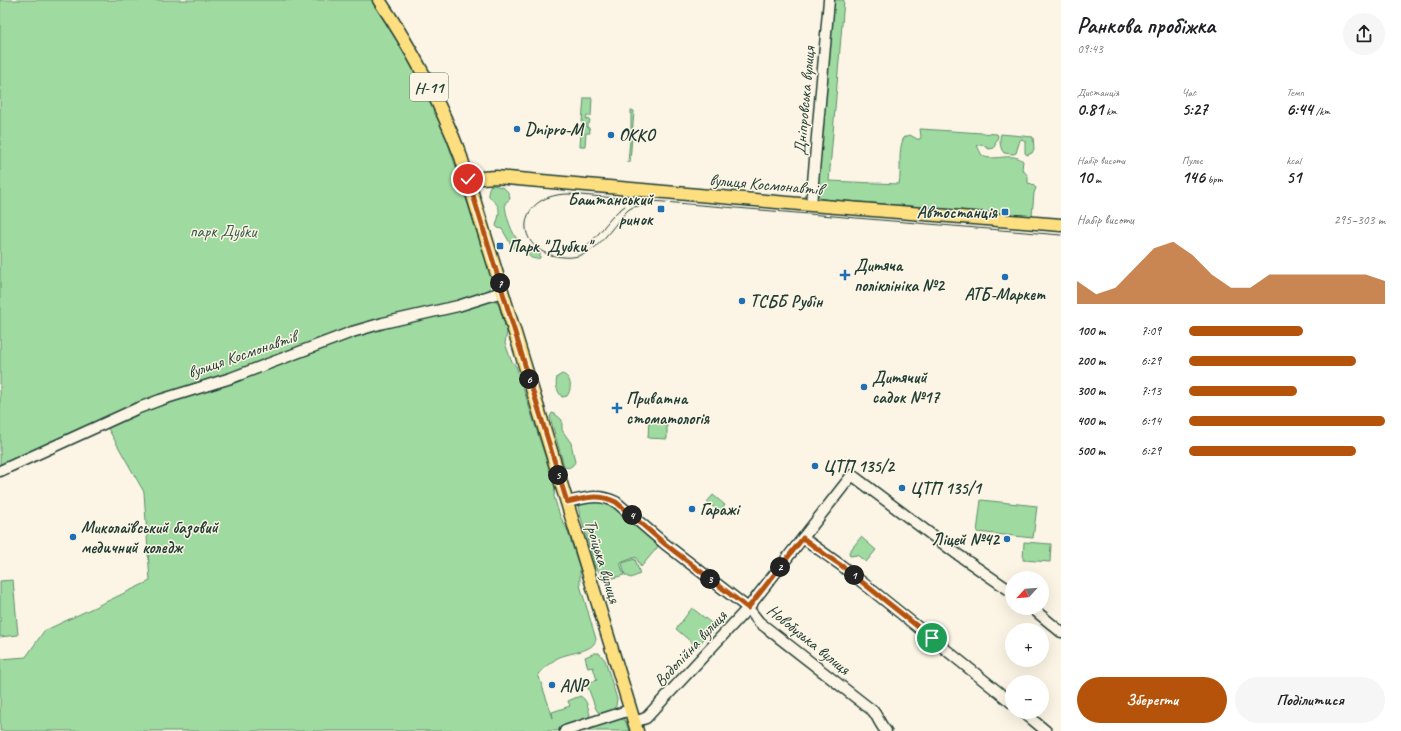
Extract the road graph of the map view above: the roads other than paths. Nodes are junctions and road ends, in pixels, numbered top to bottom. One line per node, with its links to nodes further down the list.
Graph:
1 (378, 0): 3 (main road, Троїцька вулиця / Н-11)
2 (829, 0): 4 (street, Дніпровська вулиця)
3 (468, 179): 4 (main road, вулиця Космонавтів); 6 (main road, Троїцька вулиця / Н-11)
4 (811, 205): 5 (main road, вулиця Космонавтів)
5 (1061, 225)
6 (502, 292): 7 (street, вулиця Космонавтів); 8 (main road, Троїцька вулиця / Н-11)
7 (0, 471)
8 (567, 502): 11 (street, Новобузька вулиця); 15 (main road, Троїцька вулиця / Н-11)
9 (803, 538): 10 (street, Водопійна вулиця); 11 (street, Водопійна вулиця); 14 (street)
10 (1005, 587)
11 (748, 608): 17 (street, Водопійна вулиця); 19 (street, Новобузька вулиця)
12 (1040, 615): 13 (street)
13 (1061, 632)
14 (1005, 697)
15 (630, 710): 17 (main road, Троїцька вулиця / Н-11); 18 (street)
16 (1031, 719): 20 (street)
17 (635, 726)
18 (565, 731)
19 (886, 731)
20 (1046, 731)

